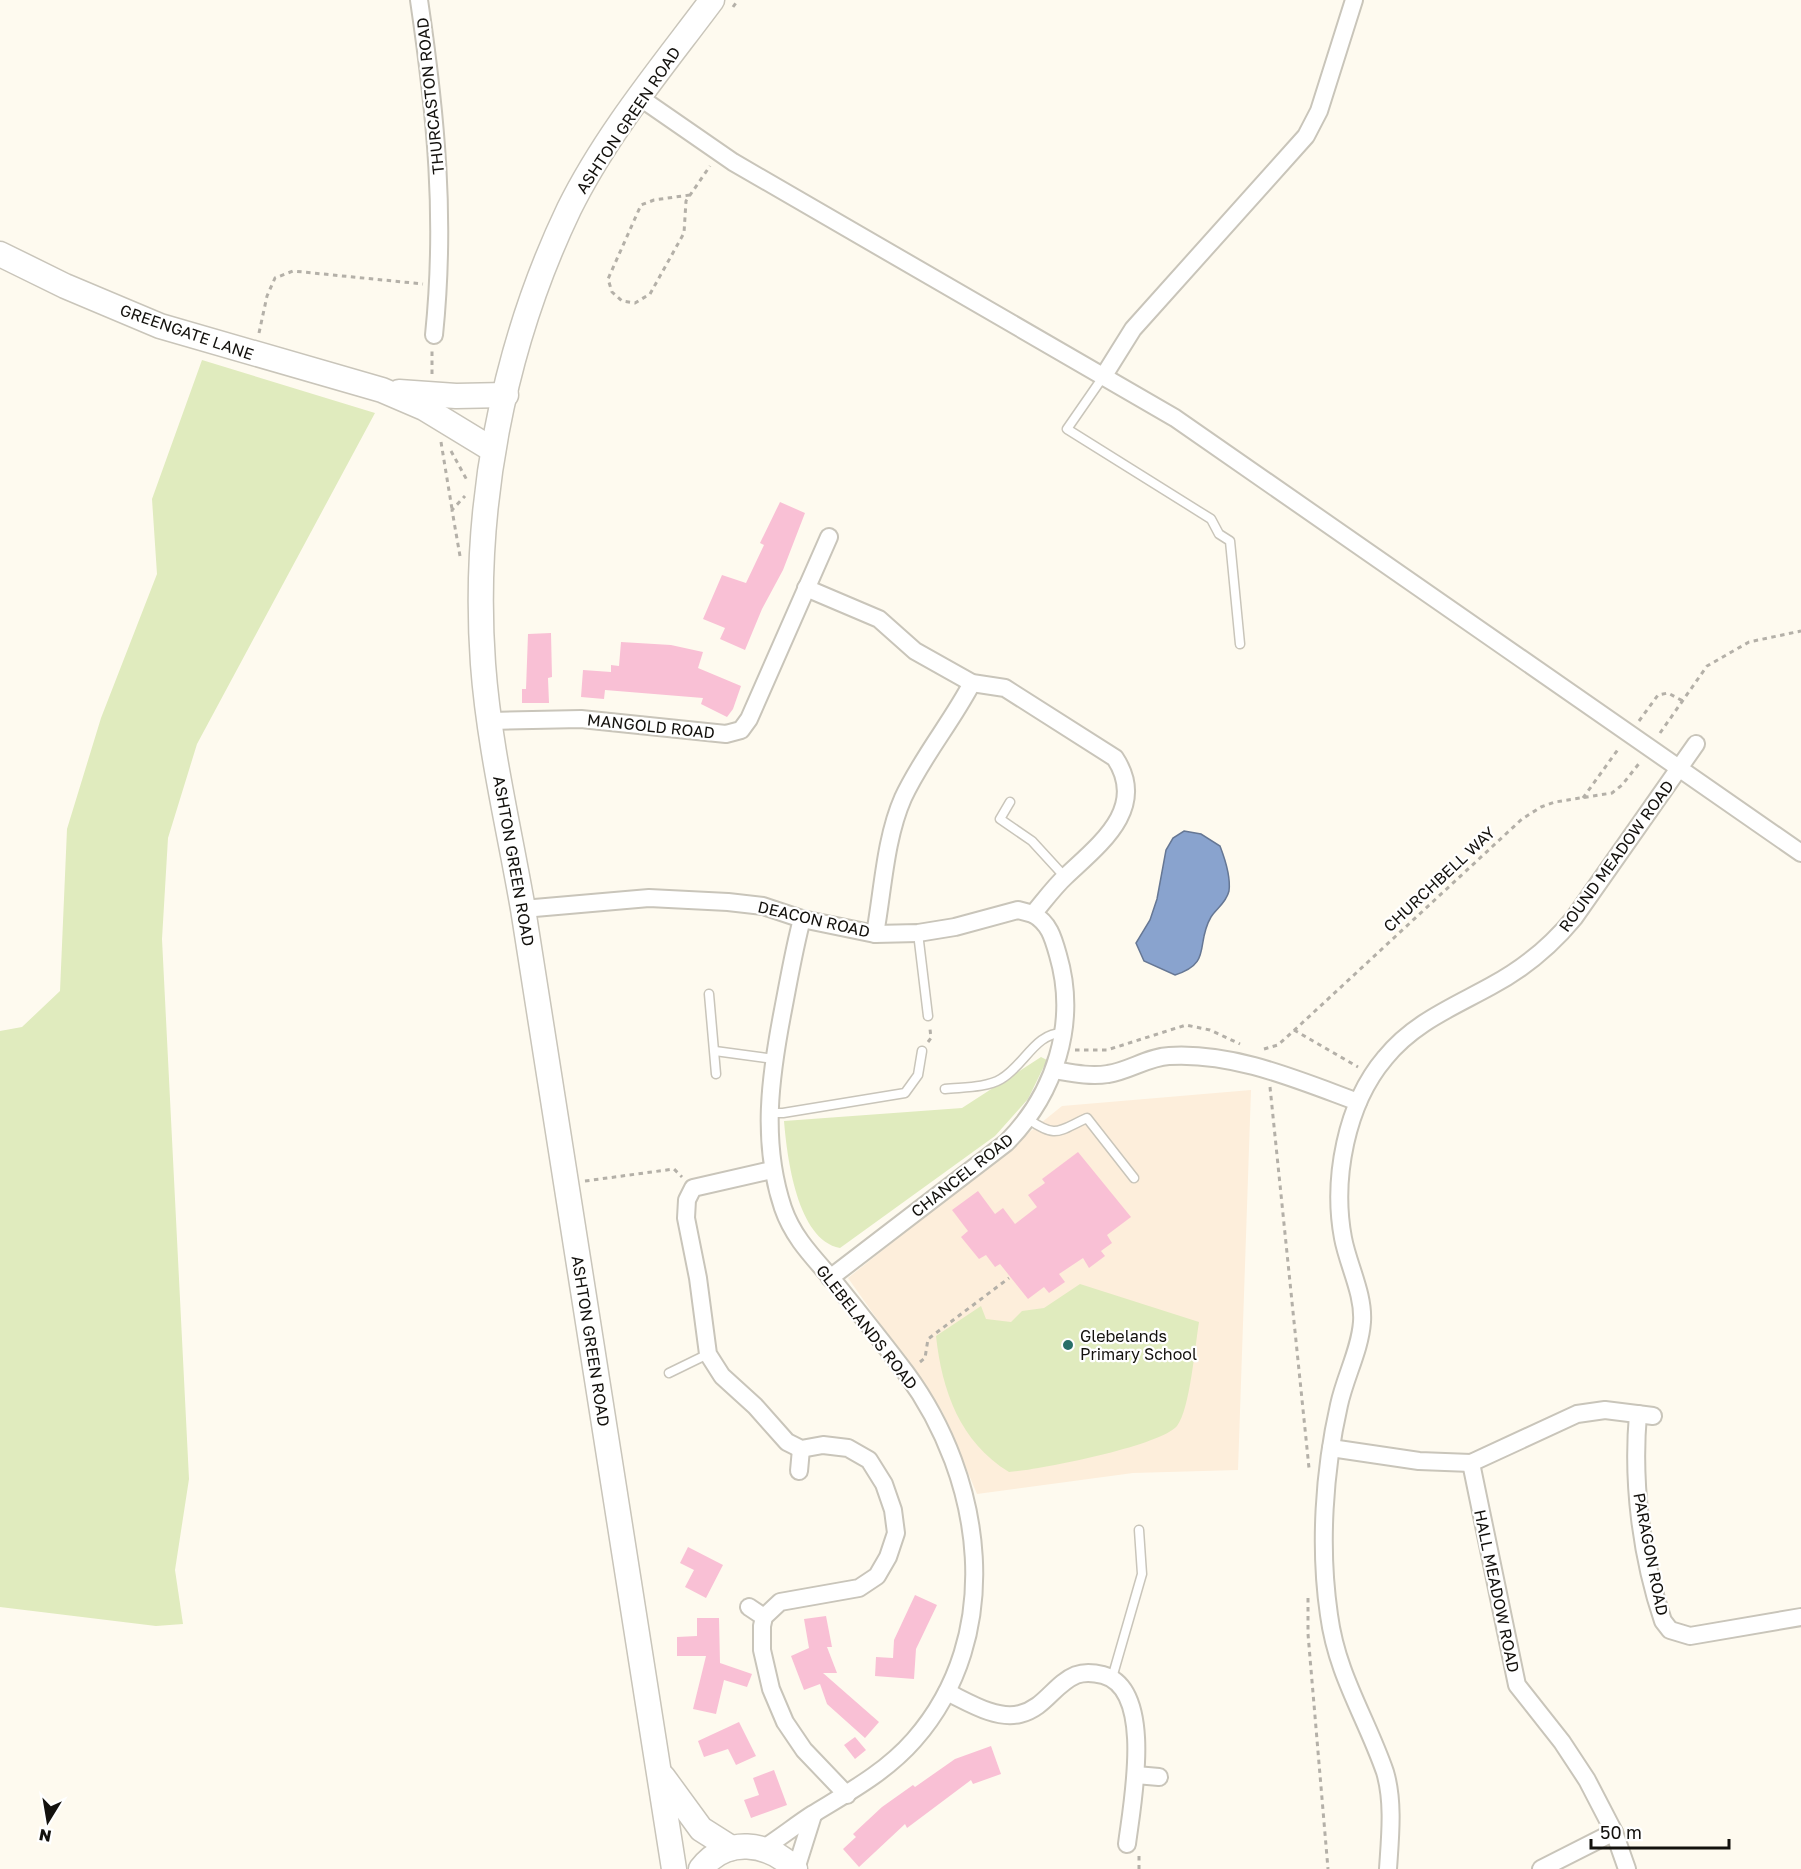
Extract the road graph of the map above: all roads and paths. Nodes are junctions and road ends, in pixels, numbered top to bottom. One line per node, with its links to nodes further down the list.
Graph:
1 (419, 0): 9 (street, THURCASTON ROAD)
2 (738, 0): 4 (path)
3 (1354, 0): 12 (street)
4 (722, 5): 5 (street, ASHTON GREEN ROAD)
5 (639, 97): 6 (street); 15 (street, ASHTON GREEN ROAD)
6 (719, 152): 7 (path); 12 (street)
7 (690, 195): 7 (path)
8 (0, 254): 11 (street, GREENGATE LANE)
9 (439, 286): 10 (street, THURCASTON ROAD); 11 (path)
10 (434, 335): 14 (path)
11 (255, 356): 13 (street, GREENGATE LANE)
12 (1103, 376): 22 (lane); 26 (street)
13 (382, 390): 14 (street, GREENGATE LANE); 17 (street, GREENGATE LANE)
14 (431, 394): 15 (street, GREENGATE LANE)
15 (506, 395): 17 (street, ASHTON GREEN ROAD)
16 (440, 436): 18 (path)
17 (493, 450): 24 (street, ASHTON GREEN ROAD)
18 (452, 510)
19 (829, 537): 20 (street, MANGOLD ROAD)
20 (806, 588): 23 (street); 24 (street, MANGOLD ROAD)
21 (1801, 631): 26 (path, CHURCHBELL WAY)
22 (1240, 644)
23 (972, 683): 30 (street); 35 (street)
24 (491, 721): 31 (street, ASHTON GREEN ROAD)
25 (1696, 744): 27 (street, ROUND MEADOW ROAD)
26 (1650, 749): 27 (street); 38 (path, CHURCHBELL WAY)
27 (1678, 769): 29 (street); 49 (street, ROUND MEADOW ROAD)
28 (1010, 802): 30 (lane)
29 (1801, 853)
30 (1065, 877): 32 (street)
31 (523, 909): 33 (street, DEACON ROAD); 56 (street, ASHTON GREEN ROAD)
32 (1033, 914): 34 (street, DEACON ROAD); 39 (street, CHANCEL ROAD)
33 (802, 919): 35 (street, DEACON ROAD); 45 (street, GLEBELANDS ROAD)
34 (918, 933): 35 (street, DEACON ROAD); 37 (lane)
35 (875, 934)
36 (709, 994): 43 (lane)
37 (928, 1016): 44 (path)
38 (1294, 1030): 42 (path, CHURCHBELL WAY); 49 (path)
39 (1063, 1040): 40 (path); 46 (street, CHANCEL ROAD); 50 (lane)
40 (1246, 1045)
41 (1259, 1048): 42 (path)
42 (1266, 1049): 47 (path)
43 (715, 1051): 45 (lane); 48 (lane)
44 (922, 1051): 52 (lane)
45 (774, 1059): 52 (street, GLEBELANDS ROAD)
46 (1054, 1070): 47 (street); 53 (street, CHANCEL ROAD)
47 (1268, 1070): 51 (street); 66 (path)
48 (716, 1074)
49 (1373, 1076): 51 (street, ROUND MEADOW ROAD)
50 (945, 1089)
51 (1358, 1102): 63 (street, ROUND MEADOW ROAD)
52 (769, 1113): 54 (street, GLEBELANDS ROAD)
53 (1028, 1119): 55 (lane); 58 (street, CHANCEL ROAD)
54 (772, 1170): 57 (street); 58 (street, GLEBELANDS ROAD)
55 (1134, 1178)
56 (566, 1185): 57 (path); 75 (street, ASHTON GREEN ROAD)
57 (693, 1188): 60 (street)
58 (830, 1278): 62 (street, GLEBELANDS ROAD)
59 (1009, 1278): 62 (path)
60 (708, 1354): 61 (lane); 64 (street)
61 (669, 1373)
62 (907, 1375): 74 (street, GLEBELANDS ROAD)
63 (1331, 1448): 65 (street); 88 (street, ROUND MEADOW ROAD)
64 (801, 1449): 67 (street); 71 (street)
65 (1471, 1463): 72 (street, PARAGON ROAD); 80 (street, HALL MEADOW ROAD)
66 (1309, 1469)
67 (799, 1471)
68 (1139, 1530): 73 (lane)
69 (1308, 1587): 87 (path)
70 (748, 1607): 71 (street)
71 (764, 1617): 78 (street)
72 (1801, 1617)
73 (1112, 1678): 74 (street); 76 (street)
74 (947, 1692): 78 (street, GLEBELANDS ROAD)
75 (659, 1770): 82 (street, ASHTON GREEN ROAD); 84 (street, ASHTON GREEN ROAD)
76 (1136, 1775): 77 (street); 81 (street)
77 (1159, 1777)
78 (847, 1795): 79 (street, GLEBELANDS ROAD)
79 (813, 1815): 83 (street, GLEBELANDS ROAD); 86 (street)
80 (1614, 1832): 89 (street); 90 (street, HALL MEADOW ROAD)
81 (1127, 1844)
82 (731, 1848): 83 (street); 85 (street)
83 (764, 1848): 86 (street)
84 (674, 1869)
85 (701, 1869)
86 (795, 1869)
87 (1328, 1869)
88 (1388, 1869)
89 (1541, 1869)
90 (1627, 1869)

